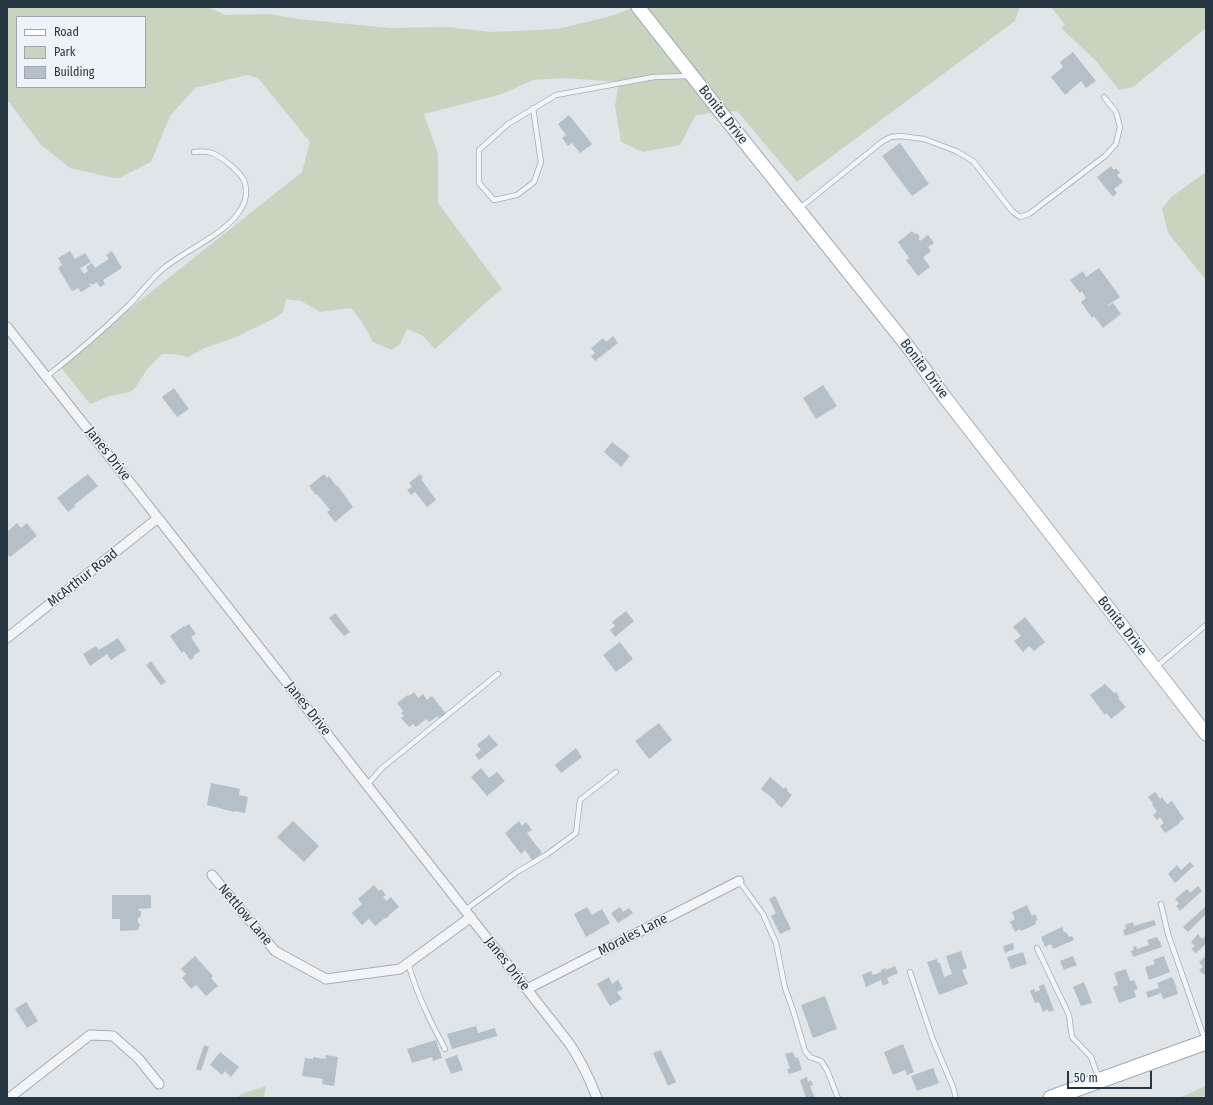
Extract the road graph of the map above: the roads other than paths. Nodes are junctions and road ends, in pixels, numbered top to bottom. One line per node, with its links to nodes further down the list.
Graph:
1 (638, 7): 2 (street, Bonita Drive)
2 (692, 76): 4 (lane); 6 (street, Bonita Drive)
3 (1104, 97): 6 (lane)
4 (534, 108): 4 (lane)
5 (194, 152): 8 (lane)
6 (799, 210): 12 (street, Bonita Drive)
7 (7, 327): 8 (street, Janes Drive)
8 (46, 377): 9 (street, Janes Drive)
9 (158, 518): 11 (street, McArthur Road); 16 (street, Janes Drive)
10 (1206, 625): 12 (lane)
11 (7, 638)
12 (1154, 668): 14 (street, Bonita Drive)
13 (498, 674): 16 (lane)
14 (1206, 734)
15 (616, 772): 20 (lane)
16 (367, 785): 20 (street, Janes Drive)
17 (212, 875): 22 (street, Nettlow Lane)
18 (739, 881): 24 (street, Morales Lane); 31 (lane)
19 (1161, 904): 25 (lane)
20 (468, 913): 22 (street, Nettlow Lane); 24 (street, Janes Drive)
21 (1037, 948): 27 (lane)
22 (408, 963): 26 (lane)
23 (910, 972): 32 (lane)
24 (527, 990): 30 (street, Janes Drive)
25 (1206, 1042): 27 (main road)
26 (445, 1049)
27 (1099, 1081): 33 (main road)
28 (159, 1084): 29 (street)
29 (9, 1098)
30 (597, 1098)
31 (838, 1098)
32 (956, 1098)
33 (1051, 1098)

